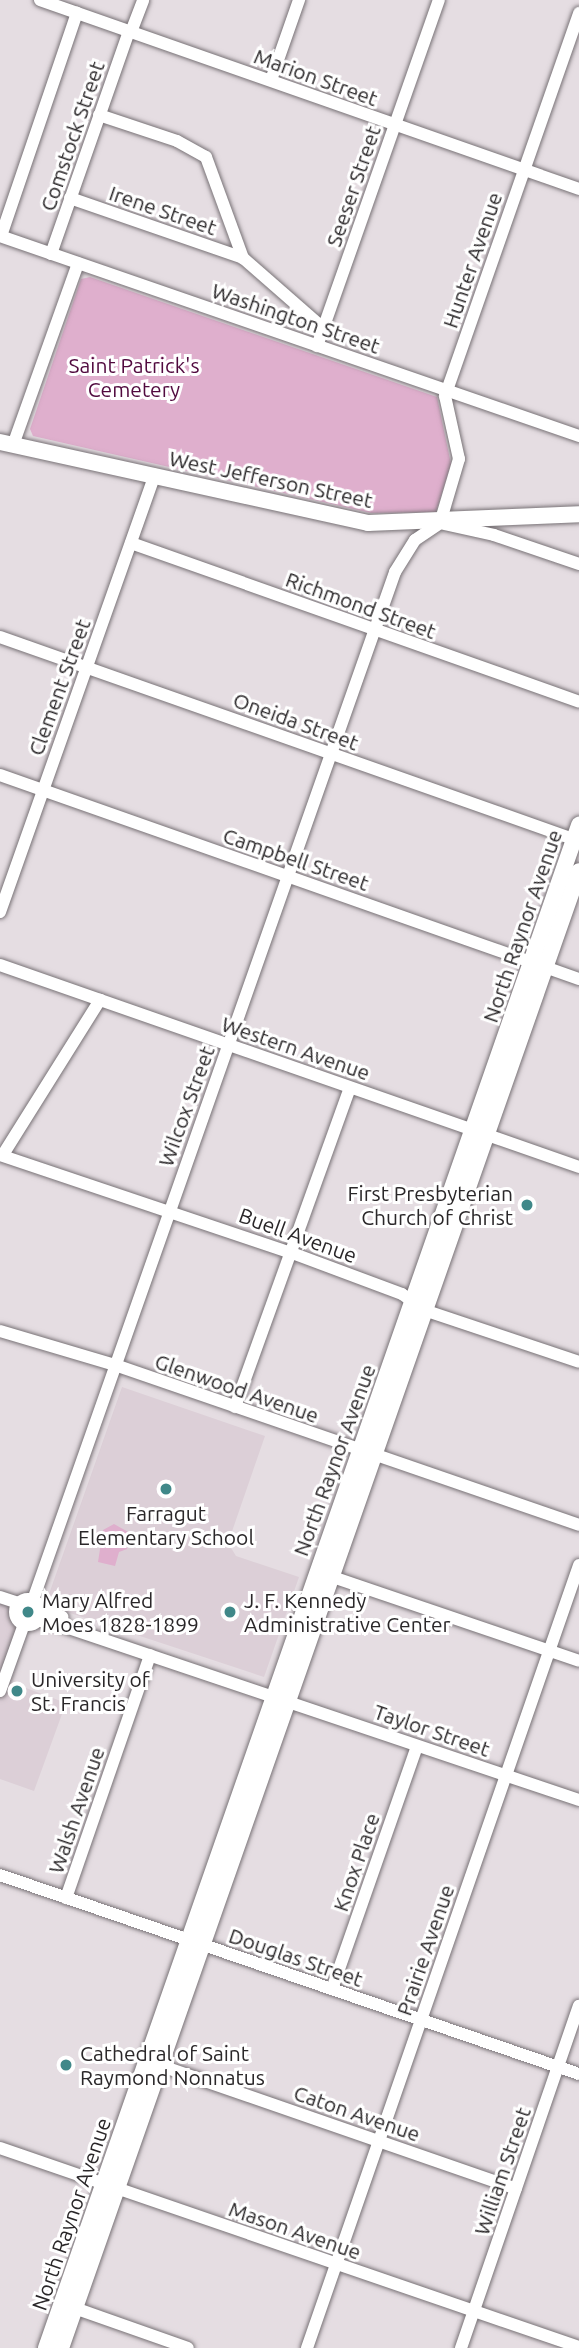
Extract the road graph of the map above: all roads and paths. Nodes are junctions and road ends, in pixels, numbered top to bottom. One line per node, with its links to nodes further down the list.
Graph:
1 (40, 0): 5 (street, Marion Street)
2 (143, 0): 7 (street, Comstock Street)
3 (299, 0): 8 (street)
4 (439, 0): 10 (street, Seeser Street)
5 (78, 13): 7 (street, Marion Street); 14 (street)
6 (579, 13): 11 (street, Hunter Avenue)
7 (130, 31): 8 (street, Marion Street); 9 (street, Comstock Street)
8 (271, 80): 10 (street, Marion Street)
9 (99, 115): 13 (street, Comstock Street); 16 (street)
10 (395, 126): 11 (street, Marion Street); 18 (street, Seeser Street)
11 (524, 170): 12 (street, Marion Street); 20 (street, Hunter Avenue)
12 (579, 190)
13 (70, 198): 15 (street, Comstock Street); 16 (street, Irene Street)
14 (0, 236): 15 (street, Washington Street)
15 (51, 254): 17 (street, Washington Street)
16 (243, 258): 18 (street)
17 (78, 263): 19 (street, Washington Street); 23 (street)
18 (324, 328): 19 (street, Seeser Street)
19 (317, 346): 20 (street, Washington Street)
20 (447, 391): 22 (street, Washington Street); 26 (street, Hunter Avenue)
21 (579, 421): 22 (street)
22 (577, 435)
23 (7, 443): 24 (main road, West Jefferson Street)
24 (155, 475): 26 (main road, West Jefferson Street); 27 (street, Clement Street)
25 (579, 514): 26 (main road, West Jefferson Street)
26 (440, 523): 28 (street); 29 (street, Wilcox Street)
27 (131, 543): 29 (street, Richmond Street); 31 (street, Clement Street)
28 (579, 564)
29 (375, 630): 32 (street, Richmond Street); 33 (street, Wilcox Street)
30 (0, 637): 31 (street, Oneida Street)
31 (87, 667): 33 (street, Oneida Street); 35 (street, Clement Street)
32 (579, 702)
33 (329, 753): 36 (street, Oneida Street); 38 (street, Wilcox Street)
34 (0, 775): 35 (street, Campbell Street)
35 (43, 790): 38 (street, Campbell Street); 39 (street, Clement Street)
36 (577, 835): 41 (main road, North Raynor Avenue)
37 (579, 871): 41 (main road, North Raynor Avenue)
38 (287, 876): 41 (street, Campbell Street); 44 (street, Wilcox Street)
39 (0, 912)
40 (0, 965): 43 (street, Western Avenue)
41 (539, 965): 42 (street, Campbell Street); 46 (main road, North Raynor Avenue)
42 (579, 979)
43 (100, 1000): 44 (street, Western Avenue); 47 (street)
44 (229, 1045): 45 (street, Western Avenue); 49 (street, Wilcox Street)
45 (350, 1088): 46 (street, Western Avenue); 50 (street)
46 (480, 1133): 48 (street, Western Avenue); 51 (main road, North Raynor Avenue)
47 (2, 1154): 49 (street, Buell Avenue)
48 (579, 1167)
49 (168, 1210): 50 (street, Buell Avenue); 54 (street, Wilcox Street)
50 (292, 1253): 51 (street, Buell Avenue); 55 (street)
51 (419, 1306): 53 (street, Buell Avenue); 56 (main road, North Raynor Avenue)
52 (0, 1331): 54 (street, Glenwood Avenue)
53 (579, 1362)
54 (114, 1365): 55 (street, Glenwood Avenue); 61 (street, Wilcox Street)
55 (235, 1407): 56 (street, Glenwood Avenue)
56 (365, 1453): 57 (street, Glenwood Avenue); 59 (main road, North Raynor Avenue)
57 (579, 1525)
58 (579, 1565): 66 (street, Prairie Avenue)
59 (323, 1574): 66 (street); 70 (main road, North Raynor Avenue)
60 (0, 1597): 63 (street)
61 (36, 1603): 63 (street); 64 (street, Wilcox Street); 70 (street, Taylor Street)
62 (0, 1605): 63 (street)
63 (17, 1607): 65 (street)
64 (38, 1621): 65 (street); 67 (street, Taylor Street)
65 (24, 1624): 69 (street)
66 (550, 1651): 68 (street); 72 (street, Prairie Avenue)
67 (150, 1655): 70 (street, Taylor Street); 75 (street, Walsh Avenue)
68 (579, 1661)
69 (0, 1691)
70 (279, 1697): 71 (street, Taylor Street); 76 (main road, North Raynor Avenue)
71 (417, 1746): 72 (street, Taylor Street); 77 (street, Knox Place)
72 (507, 1776): 73 (street, Taylor Street); 79 (street, Prairie Avenue)
73 (579, 1800)
74 (0, 1875): 75 (street, Douglas Street)
75 (66, 1898): 76 (street, Douglas Street)
76 (194, 1942): 77 (street, Douglas Street); 80 (main road, North Raynor Avenue)
77 (332, 1990): 79 (street, Douglas Street)
78 (579, 2006): 81 (street, William Street)
79 (420, 2020): 81 (street, Douglas Street); 83 (street, Prairie Avenue)
80 (152, 2062): 83 (street, Caton Avenue); 85 (main road, North Raynor Avenue)
81 (558, 2067): 82 (street, Douglas Street); 86 (street, William Street)
82 (579, 2074)
83 (376, 2140): 86 (street, Caton Avenue); 87 (street, Prairie Avenue)
84 (0, 2148): 85 (street, Mason Avenue)
85 (110, 2186): 87 (street, Mason Avenue); 88 (main road, North Raynor Avenue)
86 (516, 2189): 89 (street, William Street)
87 (337, 2264): 89 (street, Mason Avenue); 94 (street, Prairie Avenue)
88 (69, 2306): 91 (main road, North Raynor Avenue); 92 (main road, North Raynor Avenue); 93 (street)
89 (474, 2312): 90 (street, Mason Avenue); 95 (street, William Street)
90 (579, 2347)
91 (46, 2348)
92 (61, 2348)
93 (188, 2348)
94 (307, 2348)
95 (461, 2348)

